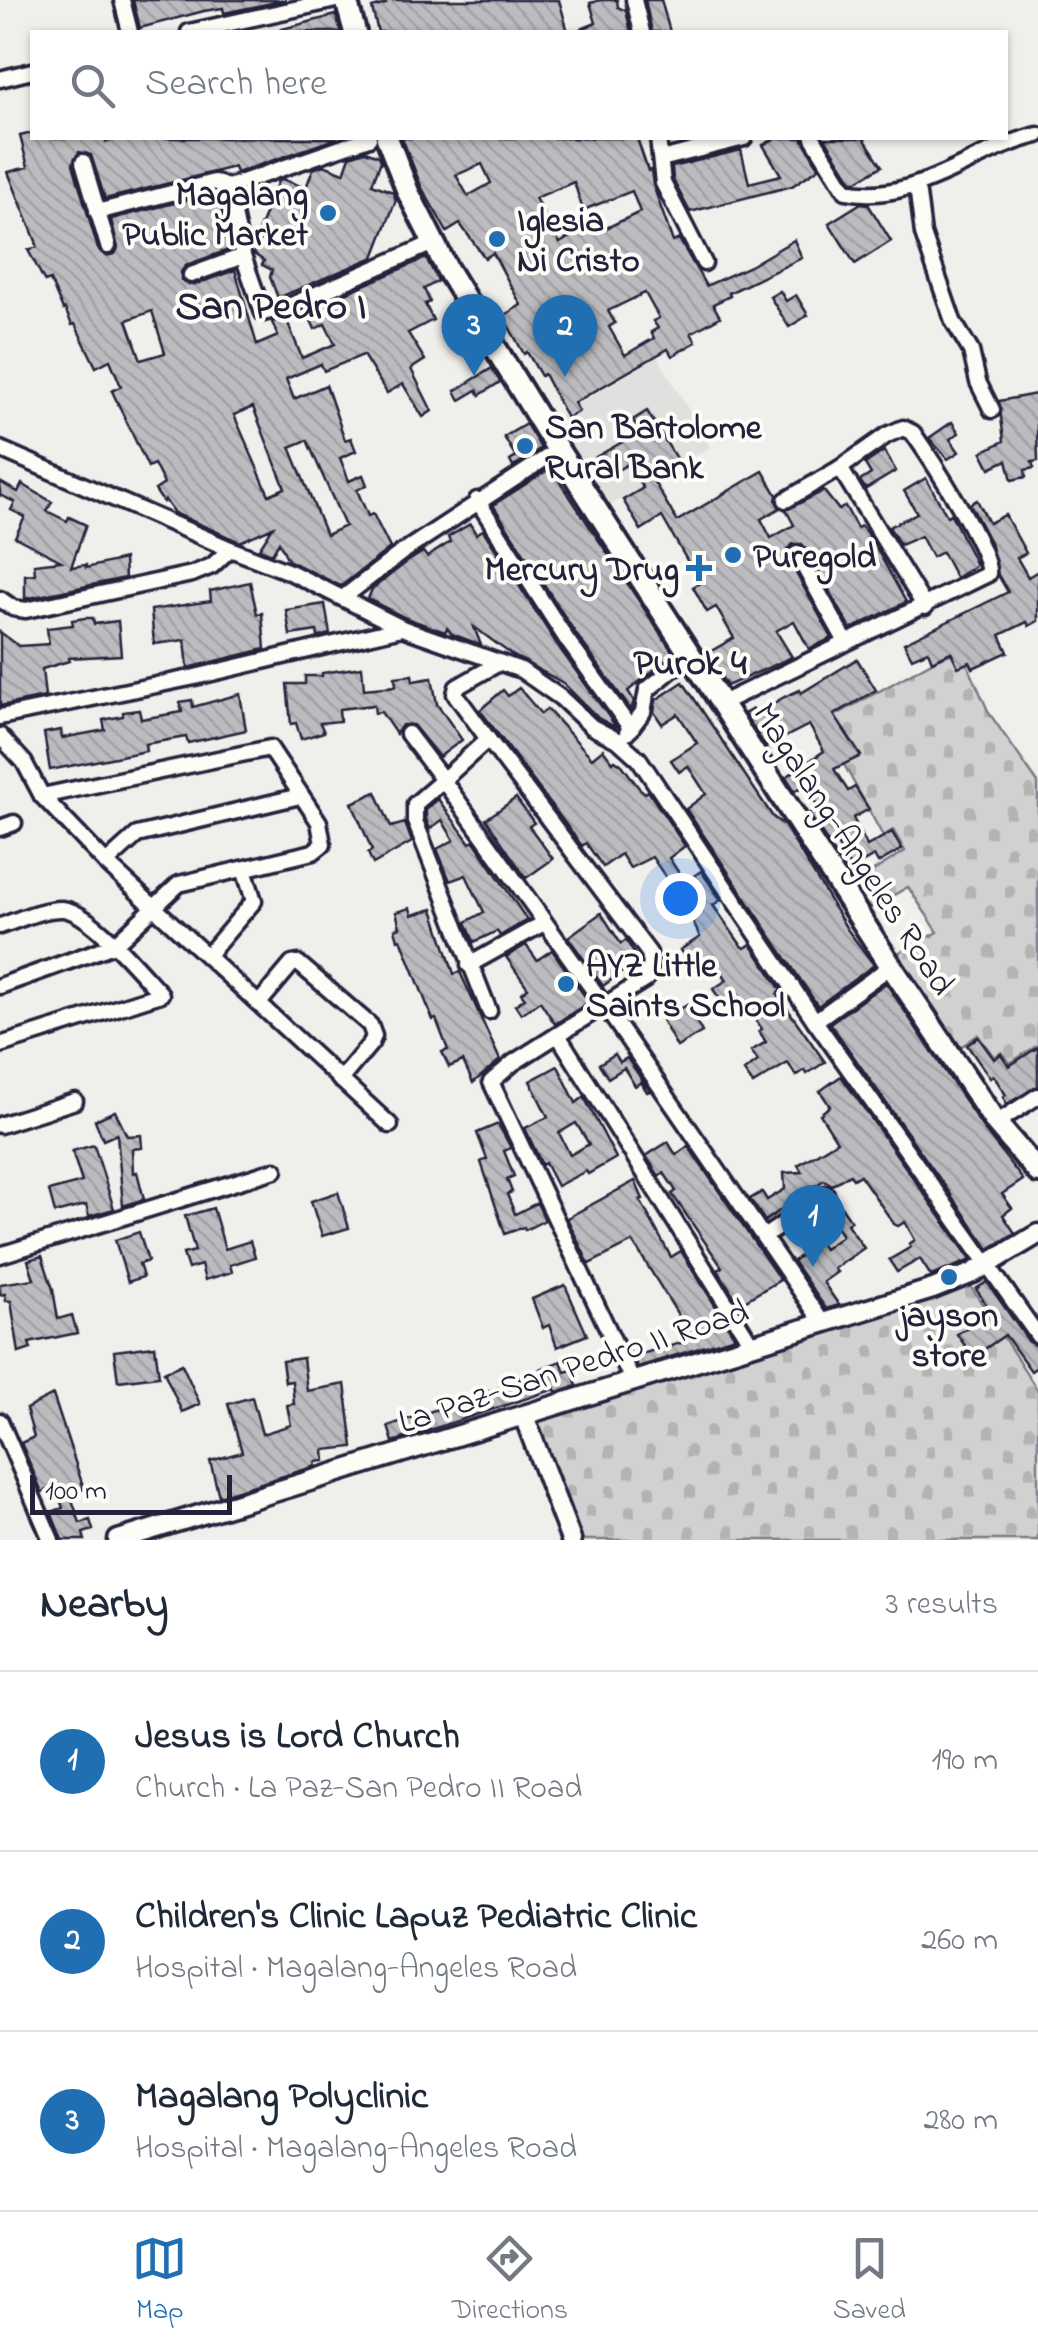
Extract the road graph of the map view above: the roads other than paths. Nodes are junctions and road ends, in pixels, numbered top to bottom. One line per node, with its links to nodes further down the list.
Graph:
1 (122, 0): 5 (street)
2 (336, 0): 6 (street)
3 (346, 0): 7 (main road)
4 (634, 0): 8 (street)
5 (130, 30)
6 (199, 30)
7 (355, 30)
8 (642, 30)
9 (30, 72): 10 (street)
10 (0, 79)
11 (1038, 135): 19 (street)
12 (363, 140): 20 (street)
13 (388, 140): 22 (main road, Magalang-Angeles Road)
14 (658, 140): 17 (street)
15 (736, 140): 17 (street)
16 (815, 140): 19 (street)
17 (661, 158): 25 (street)
18 (83, 162): 21 (street)
19 (913, 186): 27 (street)
20 (228, 187): 21 (street); 24 (street)
21 (97, 212): 23 (street)
22 (433, 243): 24 (street); 29 (main road, Magalang-Angeles Road)
23 (108, 246)
24 (243, 256): 26 (street)
25 (704, 263)
26 (192, 275)
27 (992, 410)
28 (0, 449): 33 (street)
29 (558, 450): 31 (street); 40 (main road, Magalang-Angeles Road)
30 (840, 468): 32 (street); 37 (street); 37 (street)
31 (478, 500): 35 (street); 45 (street)
32 (786, 500)
33 (230, 549): 35 (street); 36 (street)
34 (797, 554): 39 (street)
35 (344, 597): 38 (street)
36 (0, 599)
37 (925, 607): 39 (street)
38 (402, 628): 41 (street); 43 (street)
39 (846, 642): 42 (street)
40 (691, 654): 42 (main road, Magalang-Angeles Road); 45 (street)
41 (499, 663): 45 (street); 47 (street)
42 (722, 703): 59 (main road, Magalang-Angeles Road)
43 (0, 717)
44 (408, 734): 48 (street)
45 (625, 735): 64 (street)
46 (0, 736): 49 (street)
47 (488, 738): 48 (street); 62 (street)
48 (443, 780): 54 (street); 58 (street)
49 (42, 796): 50 (street); 51 (street)
50 (300, 796): 51 (street); 52 (street)
51 (106, 863): 53 (street)
52 (244, 869): 53 (street); 57 (street)
53 (156, 906): 56 (street); 57 (street)
54 (544, 923): 58 (street); 62 (street)
55 (0, 926): 56 (street)
56 (114, 944): 60 (street); 66 (street)
57 (208, 955): 61 (street)
58 (468, 965): 63 (street)
59 (891, 966): 64 (street); 70 (main road, Magalang-Angeles Road)
60 (0, 986)
61 (260, 1002): 67 (street); 67 (street)
62 (604, 1005): 65 (street); 77 (street)
63 (489, 1011)
64 (815, 1022): 79 (street)
65 (558, 1035): 82 (street); 83 (street)
66 (0, 1046)
67 (340, 1080): 72 (street)
68 (1038, 1096): 70 (street)
69 (75, 1101): 71 (street)
70 (996, 1123): 74 (main road, Magalang-Angeles Road)
71 (0, 1125)
72 (390, 1126)
73 (276, 1170): 78 (street)
74 (1038, 1172)
75 (826, 1194): 77 (street)
76 (1038, 1234): 79 (street, La Paz-San Pedro II Road)
77 (764, 1237): 80 (street)
78 (0, 1255)
79 (988, 1265): 80 (street, La Paz-San Pedro II Road); 81 (street)
80 (822, 1322): 82 (street, La Paz-San Pedro II Road)
81 (1038, 1336)
82 (751, 1343): 83 (street, La Paz-San Pedro II Road)
83 (633, 1382): 84 (street, La Paz-San Pedro II Road)
84 (524, 1416): 87 (street, La Paz-San Pedro II Road); 88 (street)
85 (0, 1421): 86 (street)
86 (50, 1540)
87 (118, 1540)
88 (571, 1540)

